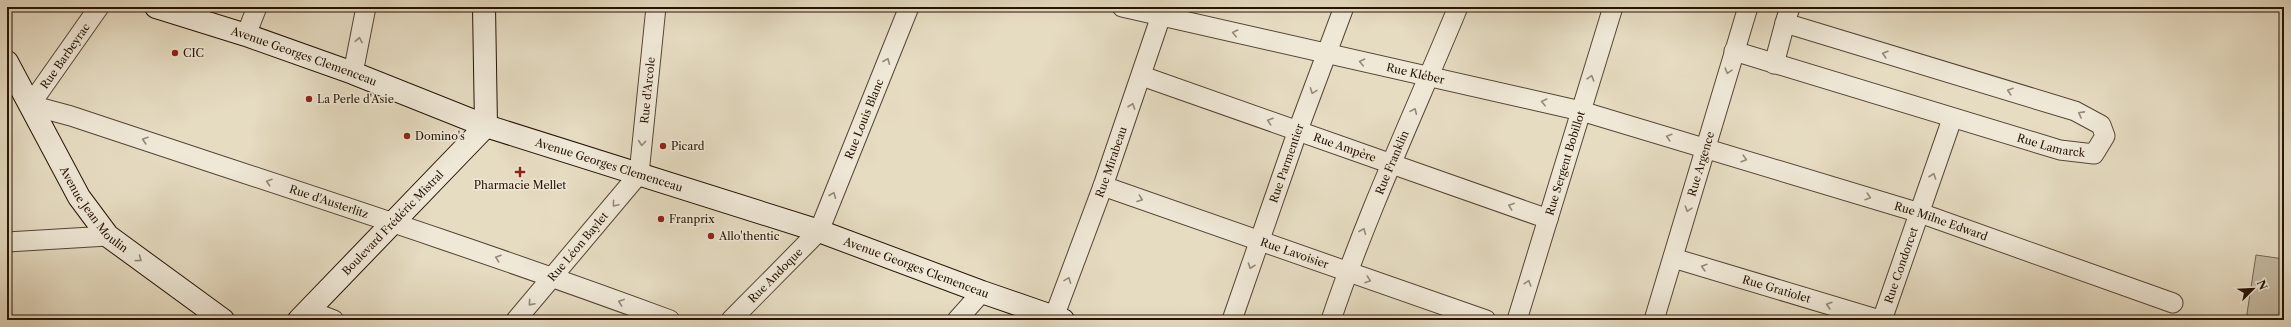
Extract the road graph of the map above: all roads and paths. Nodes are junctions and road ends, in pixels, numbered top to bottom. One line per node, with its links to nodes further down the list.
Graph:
1 (100, 7): 23 (street, Rue Barbeyrac)
2 (156, 7): 15 (main road, Avenue Georges Clemenceau)
3 (257, 7): 15 (street)
4 (366, 7): 20 (street, one-way to 4)
5 (484, 7): 26 (main road)
6 (656, 7): 30 (street, Rue d'Arcole, one-way to 30)
7 (909, 7): 35 (street, Rue Louis Blanc, one-way to 7)
8 (1122, 7): 13 (street, Rue Kléber)
9 (1344, 7): 17 (street, Rue Parmentier)
10 (1458, 7): 22 (street, Rue Franklin)
11 (1613, 7): 24 (street, Rue Sergent Bobillot, one-way to 11)
12 (1748, 7): 16 (street, Rue Argence)
13 (1163, 12): 17 (street, Rue Kléber, one-way to 13); 21 (street, Rue Mirabeau)
14 (1788, 15): 19 (street, Rue Lamarck); 25 (street, Rue Lamarck, one-way to 14)
15 (246, 35): 20 (main road, Avenue Georges Clemenceau)
16 (1734, 51): 19 (street, Rue Lamarck); 28 (street, Rue Argence, one-way to 28)
17 (1327, 54): 22 (street, Rue Kléber, one-way to 17); 27 (street, Rue Parmentier, one-way to 27)
18 (7, 62): 23 (main road, Avenue Jean Moulin)
19 (1774, 64): 25 (street, Rue Lamarck)
20 (353, 73): 26 (main road, Avenue Georges Clemenceau)
21 (1142, 76): 27 (street, Rue Ampère, one-way to 21); 31 (street, Rue Mirabeau, one-way to 21)
22 (1429, 77): 24 (street, Rue Kléber, one-way to 22); 29 (street, Rue Franklin, one-way to 22)
23 (30, 105): 34 (street, Rue d'Austerlitz, one-way to 23); 36 (main road, Avenue Jean Moulin)
24 (1581, 111): 28 (street, Rue Kléber, one-way to 24); 33 (street, Rue Sergent Bobillot)
25 (1952, 119): 32 (street, Rue Condorcet, one-way to 25)
26 (486, 126): 30 (main road, Avenue Georges Clemenceau); 34 (main road, Boulevard Frédéric Mistral)
27 (1298, 130): 29 (street, Rue Ampère); 38 (street, Rue Parmentier)
28 (1706, 148): 32 (street, Rue Milne Edward, one-way to 32); 39 (street, Rue Argence, one-way to 39)
29 (1391, 163): 33 (street, Rue Ampère, one-way to 29); 40 (street, Rue Franklin, one-way to 29)
30 (639, 174): 35 (main road, Avenue Georges Clemenceau); 41 (street, Rue Léon Baylet, one-way to 41)
31 (1103, 186): 38 (street, Rue Lavoisier, one-way to 38); 45 (street, Rue Mirabeau, one-way to 31)
32 (1920, 213): 43 (street, Rue Milne Edward); 57 (street, Rue Condorcet)
33 (1548, 219): 55 (street, Rue Sergent Bobillot, one-way to 33)
34 (392, 223): 41 (street, Rue d'Austerlitz, one-way to 34); 44 (main road, Boulevard Frédéric Mistral)
35 (819, 231): 42 (main road, Avenue Georges Clemenceau); 50 (street, Rue Andoque)
36 (108, 236): 37 (street); 46 (main road, Avenue Jean Moulin, one-way to 46)
37 (7, 242)
38 (1259, 242): 40 (street, Rue Lavoisier); 52 (street, Rue Parmentier, one-way to 52)
39 (1673, 258): 56 (street, Rue Argence); 57 (street, Rue Gratiolet, one-way to 39)
40 (1347, 272): 53 (street, Rue Franklin); 54 (street, Rue Lavoisier, one-way to 54)
41 (554, 277): 48 (street, Rue Léon Baylet, one-way to 48); 49 (street, Rue d'Austerlitz, one-way to 41)
42 (982, 292): 45 (main road, Avenue Georges Clemenceau); 51 (street)
43 (2173, 303)
44 (303, 315): 47 (street)
45 (1059, 318)
46 (223, 320)
47 (334, 320)
48 (516, 320)
49 (670, 320)
50 (732, 320)
51 (957, 320)
52 (1232, 320)
53 (1331, 320)
54 (1486, 320)
55 (1517, 320)
56 (1654, 320)
57 (1881, 320)

